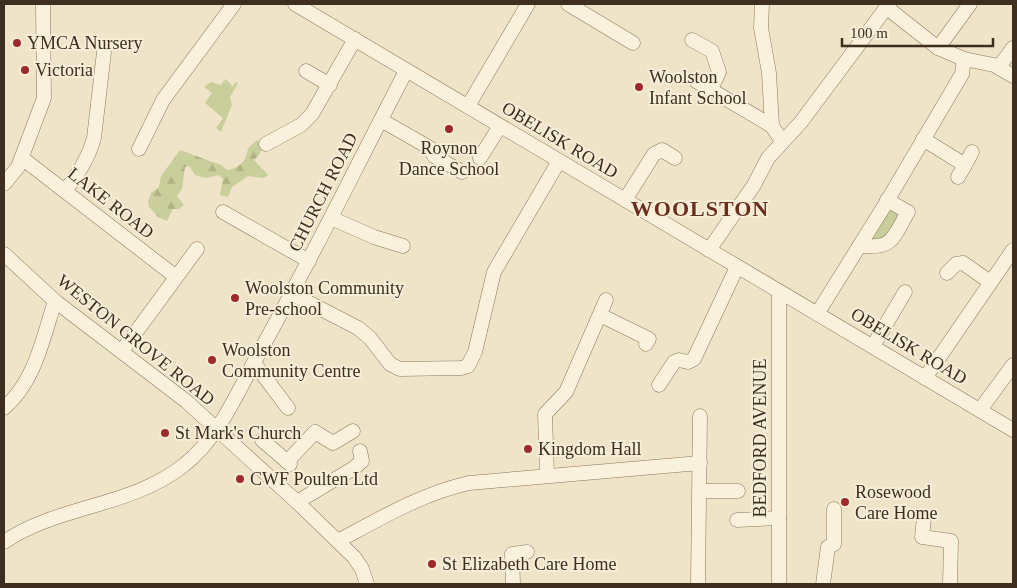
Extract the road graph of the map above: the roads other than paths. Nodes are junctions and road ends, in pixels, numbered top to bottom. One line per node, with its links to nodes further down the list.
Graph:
1 (44, 4): 32 (street)
2 (234, 4): 30 (street)
3 (528, 4): 23 (street)
4 (568, 4): 11 (street)
5 (762, 4): 26 (street)
6 (970, 4): 12 (street)
7 (888, 5): 12 (street); 28 (street)
8 (304, 6): 9 (street, OBELISK ROAD)
9 (355, 40): 18 (street, OBELISK ROAD); 21 (street)
10 (692, 40): 22 (street)
11 (633, 42)
12 (938, 48): 15 (street)
13 (1013, 48): 16 (street)
14 (104, 52): 38 (street)
15 (964, 59): 16 (street); 27 (street)
16 (999, 67): 19 (street)
17 (306, 71): 21 (street)
18 (406, 71): 23 (street, OBELISK ROAD); 24 (street, CHURCH ROAD)
19 (1013, 76)
20 (696, 81): 22 (street)
21 (330, 85): 29 (street)
22 (711, 89): 26 (street)
23 (468, 106): 25 (street, OBELISK ROAD)
24 (381, 120): 36 (street); 42 (street, CHURCH ROAD)
25 (500, 126): 33 (street); 35 (street, OBELISK ROAD)
26 (772, 126): 28 (street)
27 (922, 139): 31 (street); 40 (street)
28 (782, 141): 46 (street)
29 (266, 144)
30 (139, 149)
31 (972, 152)
32 (22, 158): 37 (street); 38 (street, LAKE ROAD)
33 (480, 158)
34 (675, 158): 39 (street)
35 (559, 161): 39 (street, OBELISK ROAD); 56 (street)
36 (462, 172)
37 (4, 184)
38 (65, 191): 52 (street, LAKE ROAD)
39 (625, 200): 46 (street, OBELISK ROAD)
40 (888, 200): 44 (street); 44 (street)
41 (223, 212): 49 (street)
42 (331, 218): 43 (street); 49 (street, CHURCH ROAD)
43 (402, 246)
44 (859, 246): 59 (street)
45 (197, 249): 52 (street)
46 (708, 250): 50 (street, OBELISK ROAD)
47 (1013, 250): 53 (street)
48 (4, 254): 58 (street, WESTON GROVE ROAD)
49 (309, 261): 56 (street, CHURCH ROAD)
50 (736, 267): 54 (street, OBELISK ROAD); 67 (street)
51 (946, 274): 53 (street)
52 (176, 277): 63 (street)
53 (990, 282): 66 (street)
54 (779, 292): 59 (street, OBELISK ROAD); 85 (street, BEDFORD AVENUE)
55 (905, 292): 62 (street)
56 (292, 294): 64 (street, CHURCH ROAD)
57 (606, 300): 60 (street)
58 (55, 301): 63 (street, WESTON GROVE ROAD); 68 (street)
59 (817, 314): 62 (street, OBELISK ROAD)
60 (600, 315): 61 (street); 79 (street)
61 (649, 338)
62 (873, 346): 66 (street, OBELISK ROAD)
63 (122, 351): 72 (street, WESTON GROVE ROAD)
64 (254, 363): 69 (street); 72 (street, CHURCH ROAD)
65 (1013, 365): 70 (street)
66 (925, 378): 70 (street, OBELISK ROAD)
67 (659, 385)
68 (4, 408)
69 (288, 408)
70 (980, 410): 73 (street, OBELISK ROAD)
71 (700, 416): 78 (street)
72 (216, 428): 80 (street, WESTON GROVE ROAD); 89 (street, CHURCH ROAD)
73 (1013, 430)
74 (353, 431): 77 (street)
75 (262, 440): 77 (street)
76 (360, 451): 83 (street)
77 (287, 461): 80 (street)
78 (700, 463): 79 (street); 81 (street)
79 (547, 475): 88 (street)
80 (267, 476): 83 (street, WESTON GROVE ROAD)
81 (700, 491): 82 (street); 93 (street)
82 (738, 491)
83 (297, 502): 88 (street, WESTON GROVE ROAD)
84 (834, 509): 95 (street)
85 (779, 518): 87 (street); 94 (street, BEDFORD AVENUE)
86 (924, 518): 96 (street)
87 (737, 520)
88 (338, 541): 91 (street, WESTON GROVE ROAD)
89 (4, 542)
90 (527, 552): 92 (street)
91 (367, 584)
92 (513, 584)
93 (698, 584)
94 (779, 584)
95 (823, 584)
96 (950, 584)

